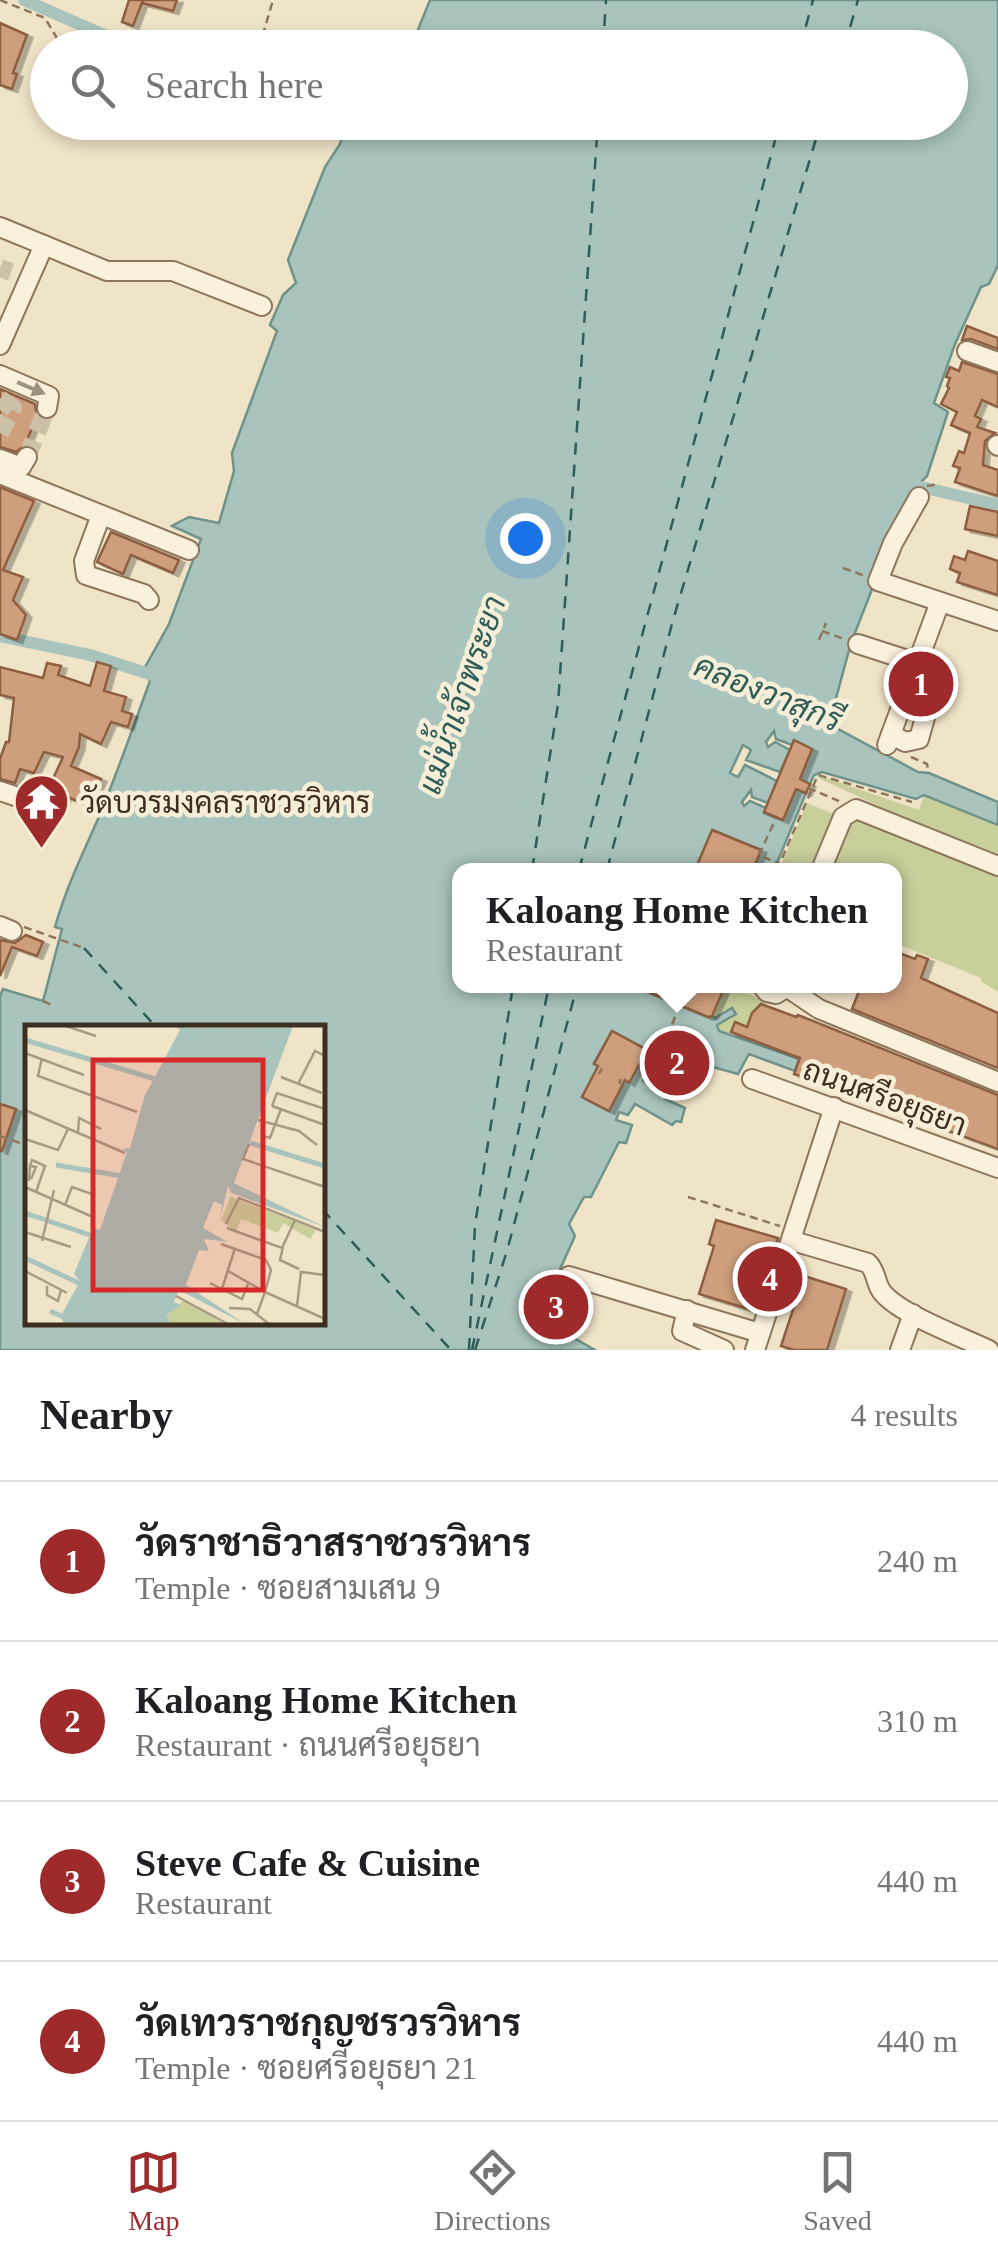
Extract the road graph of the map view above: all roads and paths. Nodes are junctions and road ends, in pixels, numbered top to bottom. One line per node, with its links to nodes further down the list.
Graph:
1 (0, 0): 3 (path)
2 (274, 0): 4 (path)
3 (52, 30)
4 (265, 30)
5 (0, 227): 6 (street)
6 (44, 245): 8 (street); 9 (street)
7 (11, 272): 8 (street)
8 (28, 282): 10 (street)
9 (262, 306)
10 (0, 345)
11 (967, 352): 12 (street)
12 (998, 362)
13 (0, 376): 14 (street, one-way to 14)
14 (47, 408)
15 (26, 457): 16 (street)
16 (0, 459)
17 (0, 474): 19 (street)
18 (918, 497): 22 (street)
19 (101, 515): 20 (street); 23 (street)
20 (188, 550)
21 (843, 568): 22 (path)
22 (878, 581): 24 (street)
23 (149, 600)
24 (940, 602): 25 (street); 30 (street)
25 (998, 622)
26 (826, 623): 27 (path)
27 (822, 632): 28 (path); 29 (path)
28 (819, 640)
29 (858, 644): 30 (street)
30 (924, 668): 31 (street)
31 (905, 696): 31 (street)
32 (810, 789): 33 (path); 34 (path); 37 (path)
33 (912, 802)
34 (853, 810): 38 (street); 39 (street)
35 (776, 818): 36 (path)
36 (777, 863)
37 (779, 863)
38 (823, 863)
39 (998, 866)
40 (6, 928): 41 (path)
41 (84, 948)
42 (797, 993): 50 (street)
43 (42, 1002): 45 (path)
44 (680, 1005): 46 (path)
45 (54, 1006)
46 (644, 1048)
47 (602, 1068): 48 (path)
48 (599, 1074)
49 (752, 1079): 51 (street, ถนนศรีอยุธยา)
50 (998, 1082)
51 (834, 1107): 54 (street, ถนนศรีอยุธยา); 56 (street)
52 (0, 1136): 53 (path)
53 (20, 1143)
54 (998, 1168)
55 (688, 1197): 56 (path)
56 (794, 1236): 59 (street); 60 (street)
57 (569, 1276): 58 (street)
58 (688, 1310): 60 (street); 61 (street)
59 (912, 1314): 62 (street); 63 (street)
60 (758, 1342)
61 (724, 1350)
62 (900, 1350)
63 (989, 1350)

